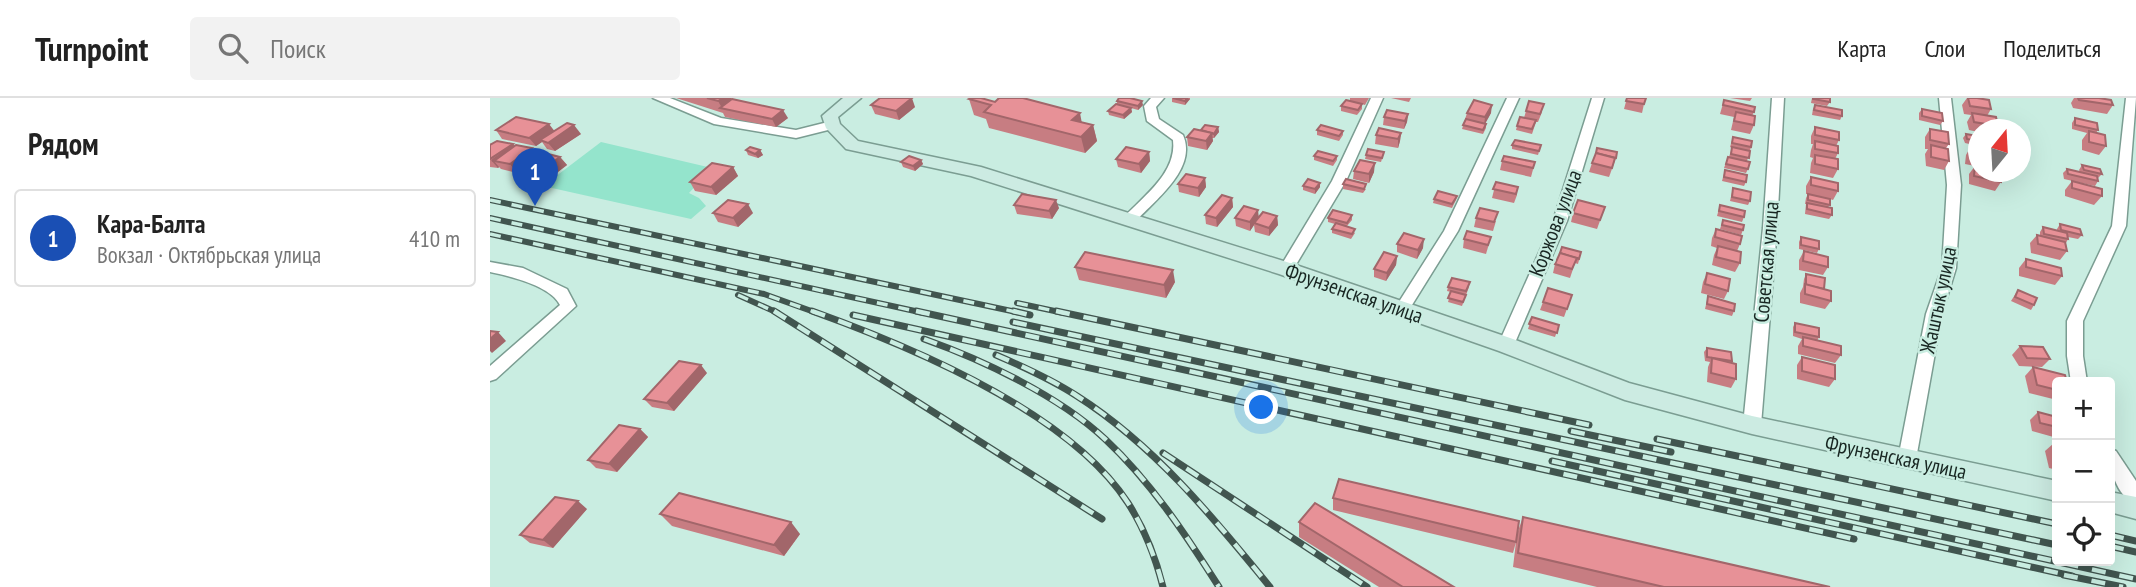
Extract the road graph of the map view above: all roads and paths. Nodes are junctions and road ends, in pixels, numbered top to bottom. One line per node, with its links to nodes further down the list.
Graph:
1 (659, 98): 10 (street)
2 (853, 98): 10 (street)
3 (1157, 98): 11 (street)
4 (1377, 98): 13 (street)
5 (1513, 98): 14 (street)
6 (1598, 98): 15 (street, Коржова улица)
7 (1778, 98): 18 (street, Советская улица)
8 (1945, 98): 19 (street, Жаштык улица)
9 (2132, 98): 17 (street)
10 (832, 125): 11 (street, Фрунзенская улица)
11 (1129, 220): 13 (street, Фрунзенская улица)
12 (490, 267): 16 (street)
13 (1286, 269): 14 (street, Фрунзенская улица)
14 (1402, 309): 15 (street, Фрунзенская улица)
15 (1506, 345): 18 (street, Фрунзенская улица)
16 (490, 376)
17 (2079, 377)
18 (1752, 425): 19 (street, Фрунзенская улица)
19 (1907, 460): 21 (street, Фрунзенская улица)
20 (2115, 464): 22 (street)
21 (2052, 490)
22 (2136, 496)
23 (2114, 503): 24 (street)
24 (2136, 508)

